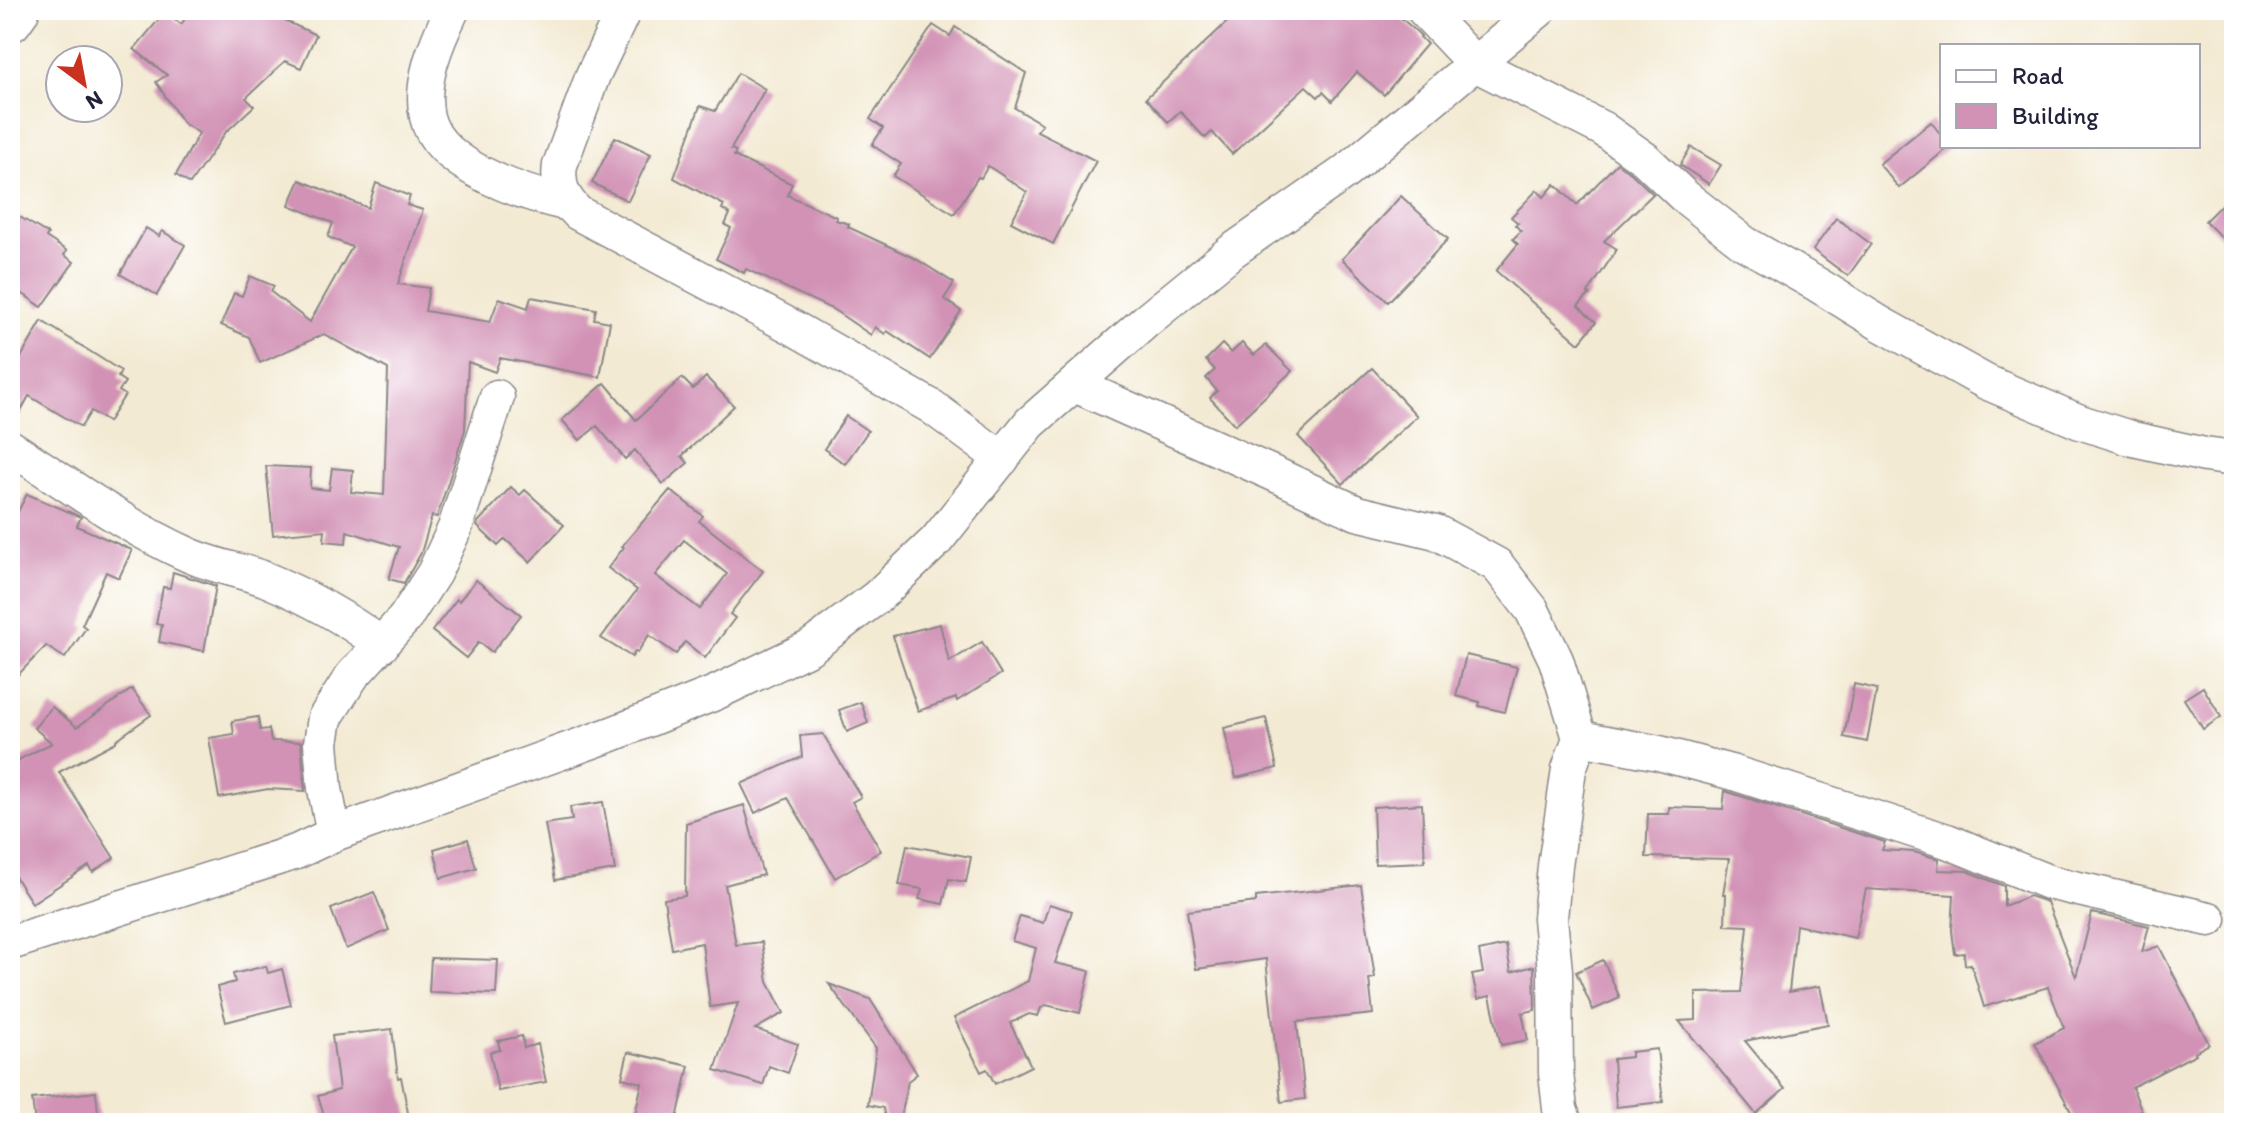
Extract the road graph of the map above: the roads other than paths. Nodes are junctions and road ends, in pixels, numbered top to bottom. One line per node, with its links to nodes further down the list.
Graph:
1 (17, 10): 6 (street)
2 (452, 10): 8 (street)
3 (624, 10): 8 (street)
4 (1424, 10): 7 (street)
5 (1539, 10): 7 (street)
6 (10, 20)
7 (1475, 64): 9 (street); 13 (street)
8 (569, 204): 12 (street)
9 (1075, 385): 12 (street); 15 (street)
10 (497, 397): 14 (street)
11 (10, 447): 14 (street)
12 (1002, 459): 16 (street)
13 (2234, 459)
14 (382, 645): 16 (street)
15 (1580, 738): 17 (street); 19 (street)
16 (334, 834): 18 (street)
17 (2209, 919)
18 (10, 943)
19 (1565, 1123)

